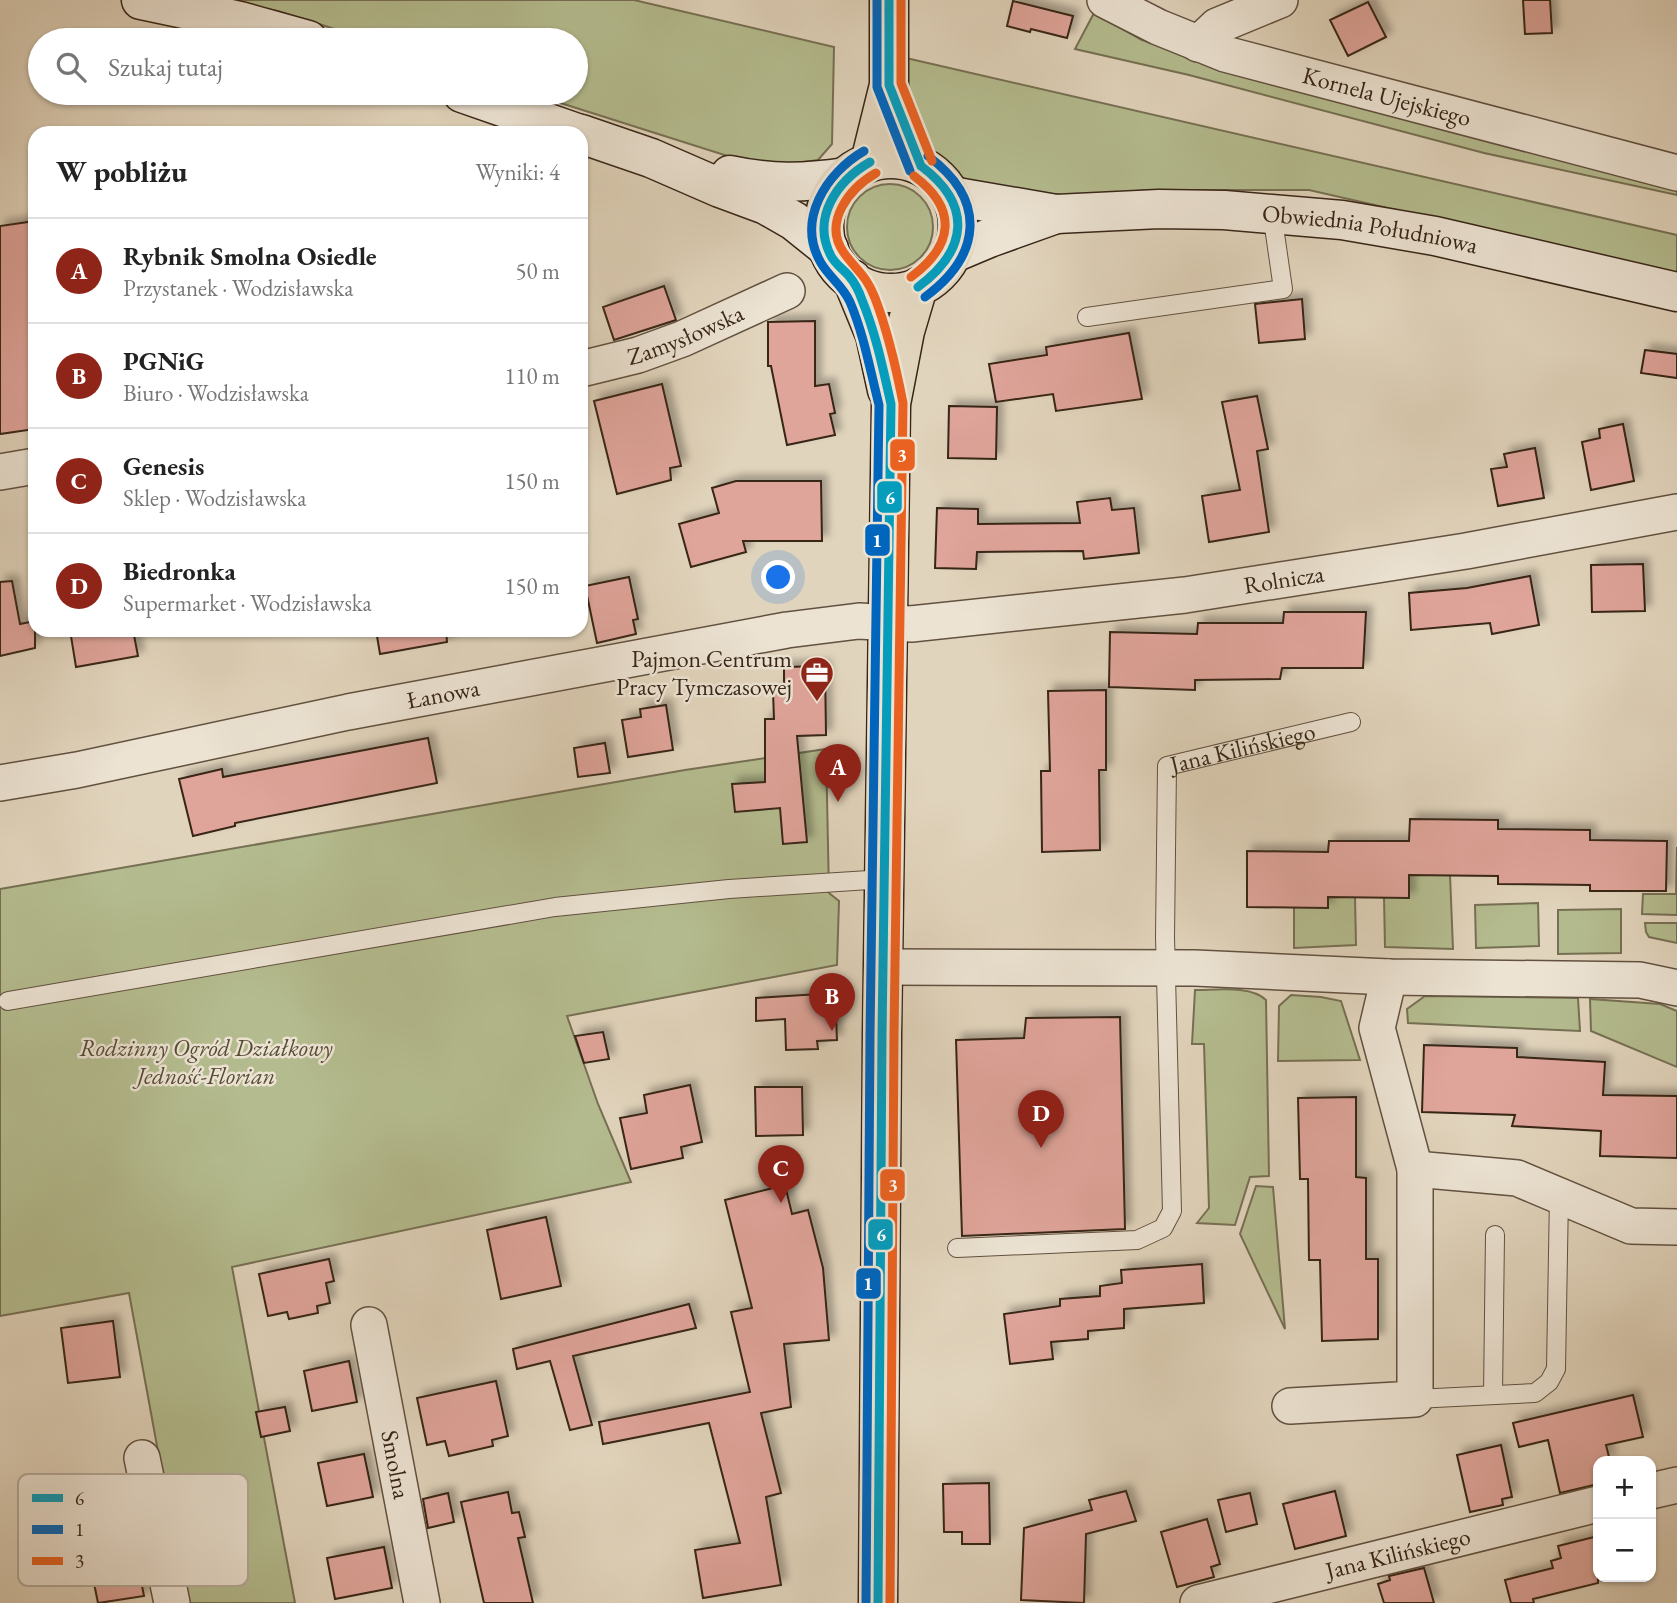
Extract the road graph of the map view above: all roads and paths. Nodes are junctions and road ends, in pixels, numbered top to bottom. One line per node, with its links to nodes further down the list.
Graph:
1 (141, 0): 5 (main road)
2 (890, 0): 7 (main road)
3 (1105, 0): 6 (street, Kornela Ujejskiego)
4 (1280, 0): 6 (street)
5 (264, 28)
6 (1198, 44): 14 (street, Kornela Ujejskiego)
7 (889, 85): 12 (main road); 13 (main road)
8 (496, 105): 9 (main road)
9 (556, 126)
10 (588, 137): 11 (main road)
11 (652, 158): 13 (main road); 18 (main road)
12 (921, 166): 13 (main road); 15 (main road)
13 (858, 169): 18 (main road)
14 (1677, 173)
15 (951, 196): 17 (main road, Obwiednia Południowa); 19 (main road)
16 (1272, 213): 17 (main road, Obwiednia Południowa); 23 (main road, Obwiednia Południowa); 24 (lane)
17 (1056, 214): 19 (main road, Obwiednia Południowa)
18 (829, 249): 20 (main road)
19 (951, 254): 21 (main road)
20 (852, 279): 21 (main road); 26 (main road)
21 (918, 287): 26 (main road)
22 (788, 291): 25 (street, Zamysłowska)
23 (1677, 292)
24 (1087, 317)
25 (588, 367)
26 (891, 404): 30 (main road)
27 (28, 467): 28 (street)
28 (0, 472)
29 (1677, 512): 30 (street, Rolnicza)
30 (887, 622): 32 (street, Łanowa); 33 (main road)
31 (1351, 722): 35 (lane, Jana Kilińskiego)
32 (0, 783)
33 (885, 879): 34 (main road); 38 (lane)
34 (884, 967): 35 (street); 54 (main road)
35 (1166, 968): 36 (street); 43 (lane)
36 (1389, 977): 37 (street); 39 (street)
37 (1677, 988)
38 (8, 1001)
39 (1415, 1169): 40 (street); 46 (street)
40 (1559, 1196): 41 (street); 45 (lane)
41 (1677, 1227)
42 (1494, 1235): 45 (lane)
43 (957, 1248)
44 (369, 1325): 53 (street, Smolna)
45 (1493, 1395): 46 (lane)
46 (1415, 1399): 47 (street)
47 (1290, 1406)
48 (142, 1458): 49 (street)
49 (145, 1474)
50 (1677, 1485): 51 (street)
51 (1656, 1490)
52 (1593, 1505): 55 (street, Jana Kilińskiego)
53 (422, 1603)
54 (878, 1603)
55 (1198, 1603)

